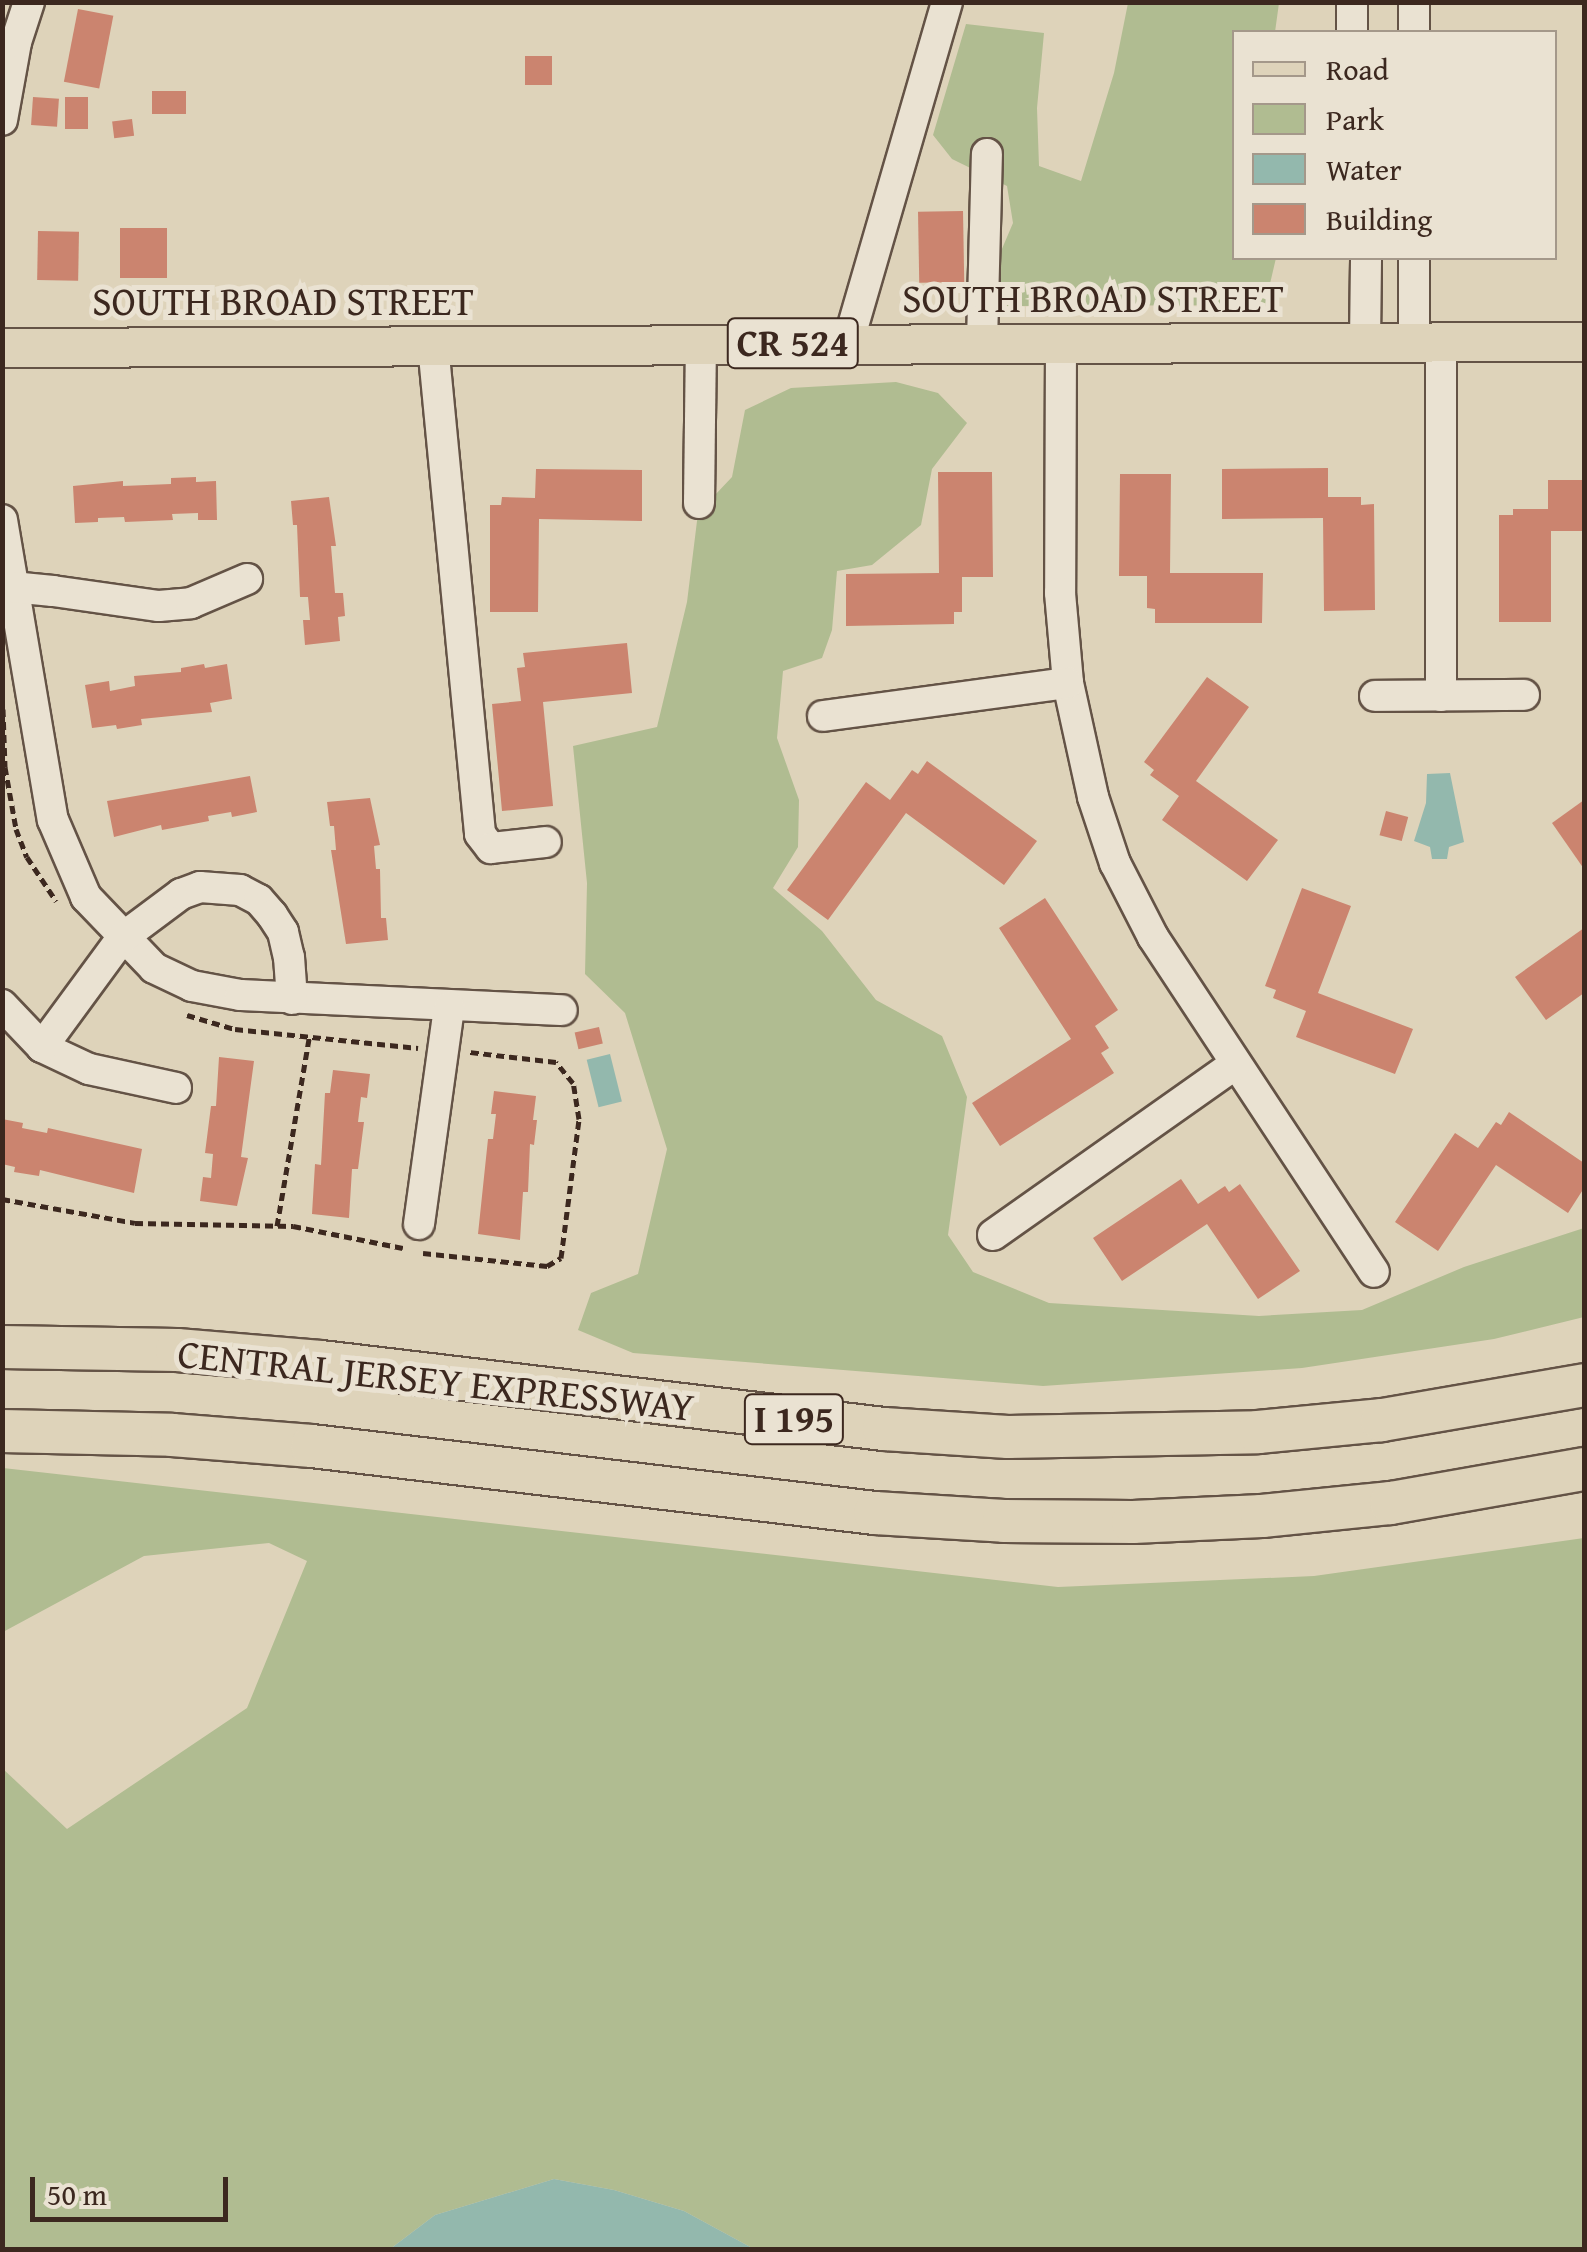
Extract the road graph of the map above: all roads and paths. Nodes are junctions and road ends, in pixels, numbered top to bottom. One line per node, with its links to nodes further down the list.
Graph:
1 (29, 2): 7 (street)
2 (947, 2): 17 (street)
3 (1352, 2): 5 (street)
4 (1414, 2): 6 (street)
5 (1352, 30)
6 (1414, 30)
7 (2, 120)
8 (988, 154): 11 (street)
9 (1366, 260): 13 (street)
10 (1414, 260): 14 (street)
11 (982, 342): 12 (main road, SOUTH BROAD STREET / CR 524); 17 (main road, SOUTH BROAD STREET / CR 524)
12 (1061, 342): 13 (main road, SOUTH BROAD STREET / CR 524); 24 (street)
13 (1366, 342): 14 (main road, SOUTH BROAD STREET / CR 524)
14 (1428, 342): 15 (main road, SOUTH BROAD STREET / CR 524); 27 (street)
15 (1584, 342)
16 (702, 343): 17 (main road, SOUTH BROAD STREET / CR 524); 18 (main road, SOUTH BROAD STREET / CR 524); 20 (street)
17 (848, 343)
18 (432, 345): 19 (main road, SOUTH BROAD STREET / CR 524); 29 (street)
19 (2, 348)
20 (699, 503)
21 (2, 520): 23 (street)
22 (247, 579): 23 (street)
23 (7, 590): 30 (street)
24 (1068, 683): 28 (street); 39 (street)
25 (1524, 695): 27 (street)
26 (1374, 696): 27 (street)
27 (1441, 696)
28 (823, 716)
29 (546, 842)
30 (122, 938): 31 (street); 31 (street); 37 (street)
31 (292, 999): 33 (street)
32 (2, 1006): 37 (street)
33 (450, 1007): 35 (street); 38 (street)
34 (178, 1010): 36 (path)
35 (562, 1010)
36 (309, 1038): 38 (path); 43 (path)
37 (42, 1046): 40 (street)
38 (444, 1050): 42 (street); 43 (path)
39 (1235, 1064): 44 (street); 45 (street)
40 (176, 1088)
41 (2, 1198): 43 (path)
42 (419, 1224)
43 (277, 1226)
44 (993, 1235)
45 (1374, 1272)
46 (2, 1347): 47 (highway, CENTRAL JERSEY EXPRESSWAY / I 195)
47 (1584, 1385)
48 (2, 1431): 49 (highway, CENTRAL JERSEY EXPRESSWAY / I 195)
49 (1584, 1469)

